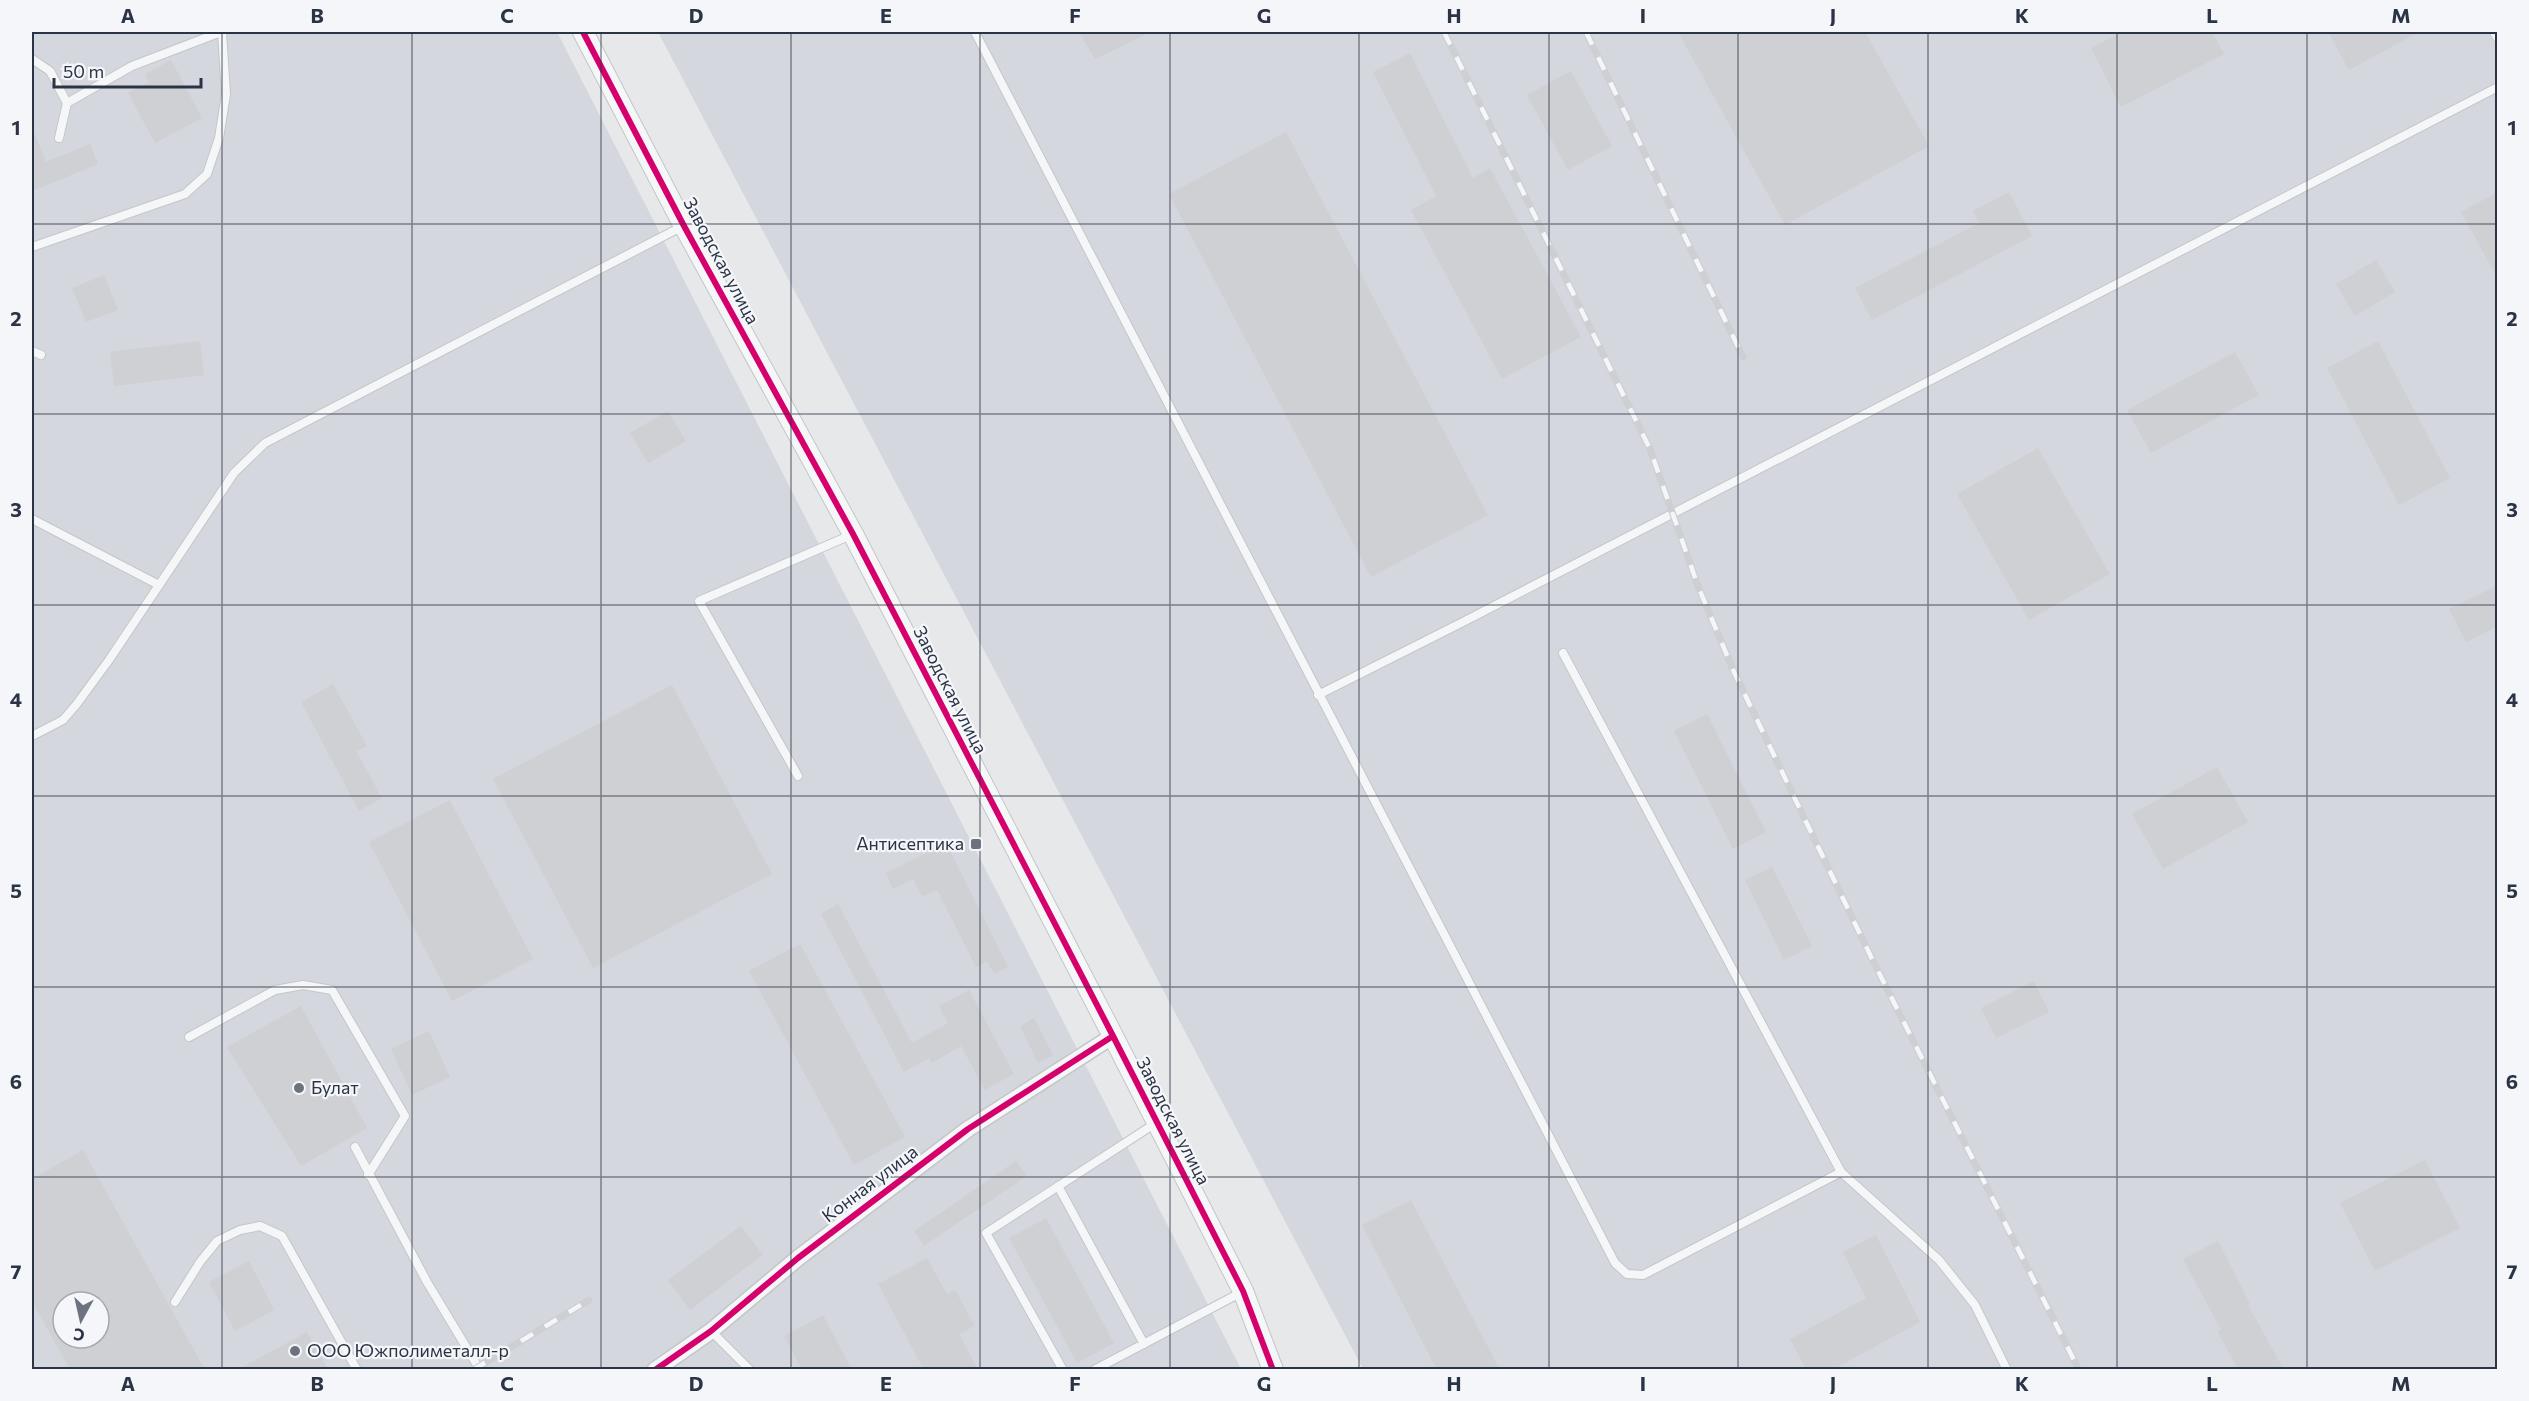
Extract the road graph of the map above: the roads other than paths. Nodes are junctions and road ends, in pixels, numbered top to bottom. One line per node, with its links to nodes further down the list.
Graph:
1 (222, 32): 6 (lane); 9 (lane)
2 (584, 32): 8 (street, Заводская улица)
3 (975, 32): 16 (lane)
4 (32, 59): 6 (lane)
5 (2498, 87): 16 (lane)
6 (67, 102): 7 (lane)
7 (59, 138)
8 (684, 226): 13 (street, Заводская улица); 14 (lane)
9 (32, 247)
10 (32, 351): 11 (lane)
11 (41, 355)
12 (32, 519): 14 (lane)
13 (852, 534): 18 (lane); 19 (street, Заводская улица)
14 (159, 585): 17 (lane)
15 (1563, 653): 23 (lane)
16 (1318, 694): 23 (lane)
17 (32, 736)
18 (798, 776)
19 (1113, 1036): 21 (street, Заводская улица); 28 (street, Конная улица)
20 (189, 1037): 24 (lane)
21 (1157, 1122): 25 (lane); 26 (street, Заводская улица)
22 (355, 1147): 24 (lane)
23 (1841, 1172): 37 (lane)
24 (368, 1175): 31 (lane)
25 (1059, 1186): 29 (lane); 34 (lane)
26 (1243, 1291): 29 (lane); 36 (street, Заводская улица)
27 (175, 1302): 30 (lane)
28 (711, 1331): 32 (street, Конная улица); 33 (lane)
29 (1144, 1344): 35 (lane)
30 (357, 1370)
31 (480, 1370)
32 (654, 1370)
33 (750, 1370)
34 (1063, 1370)
35 (1094, 1370)
36 (1273, 1370)
37 (2007, 1370)

